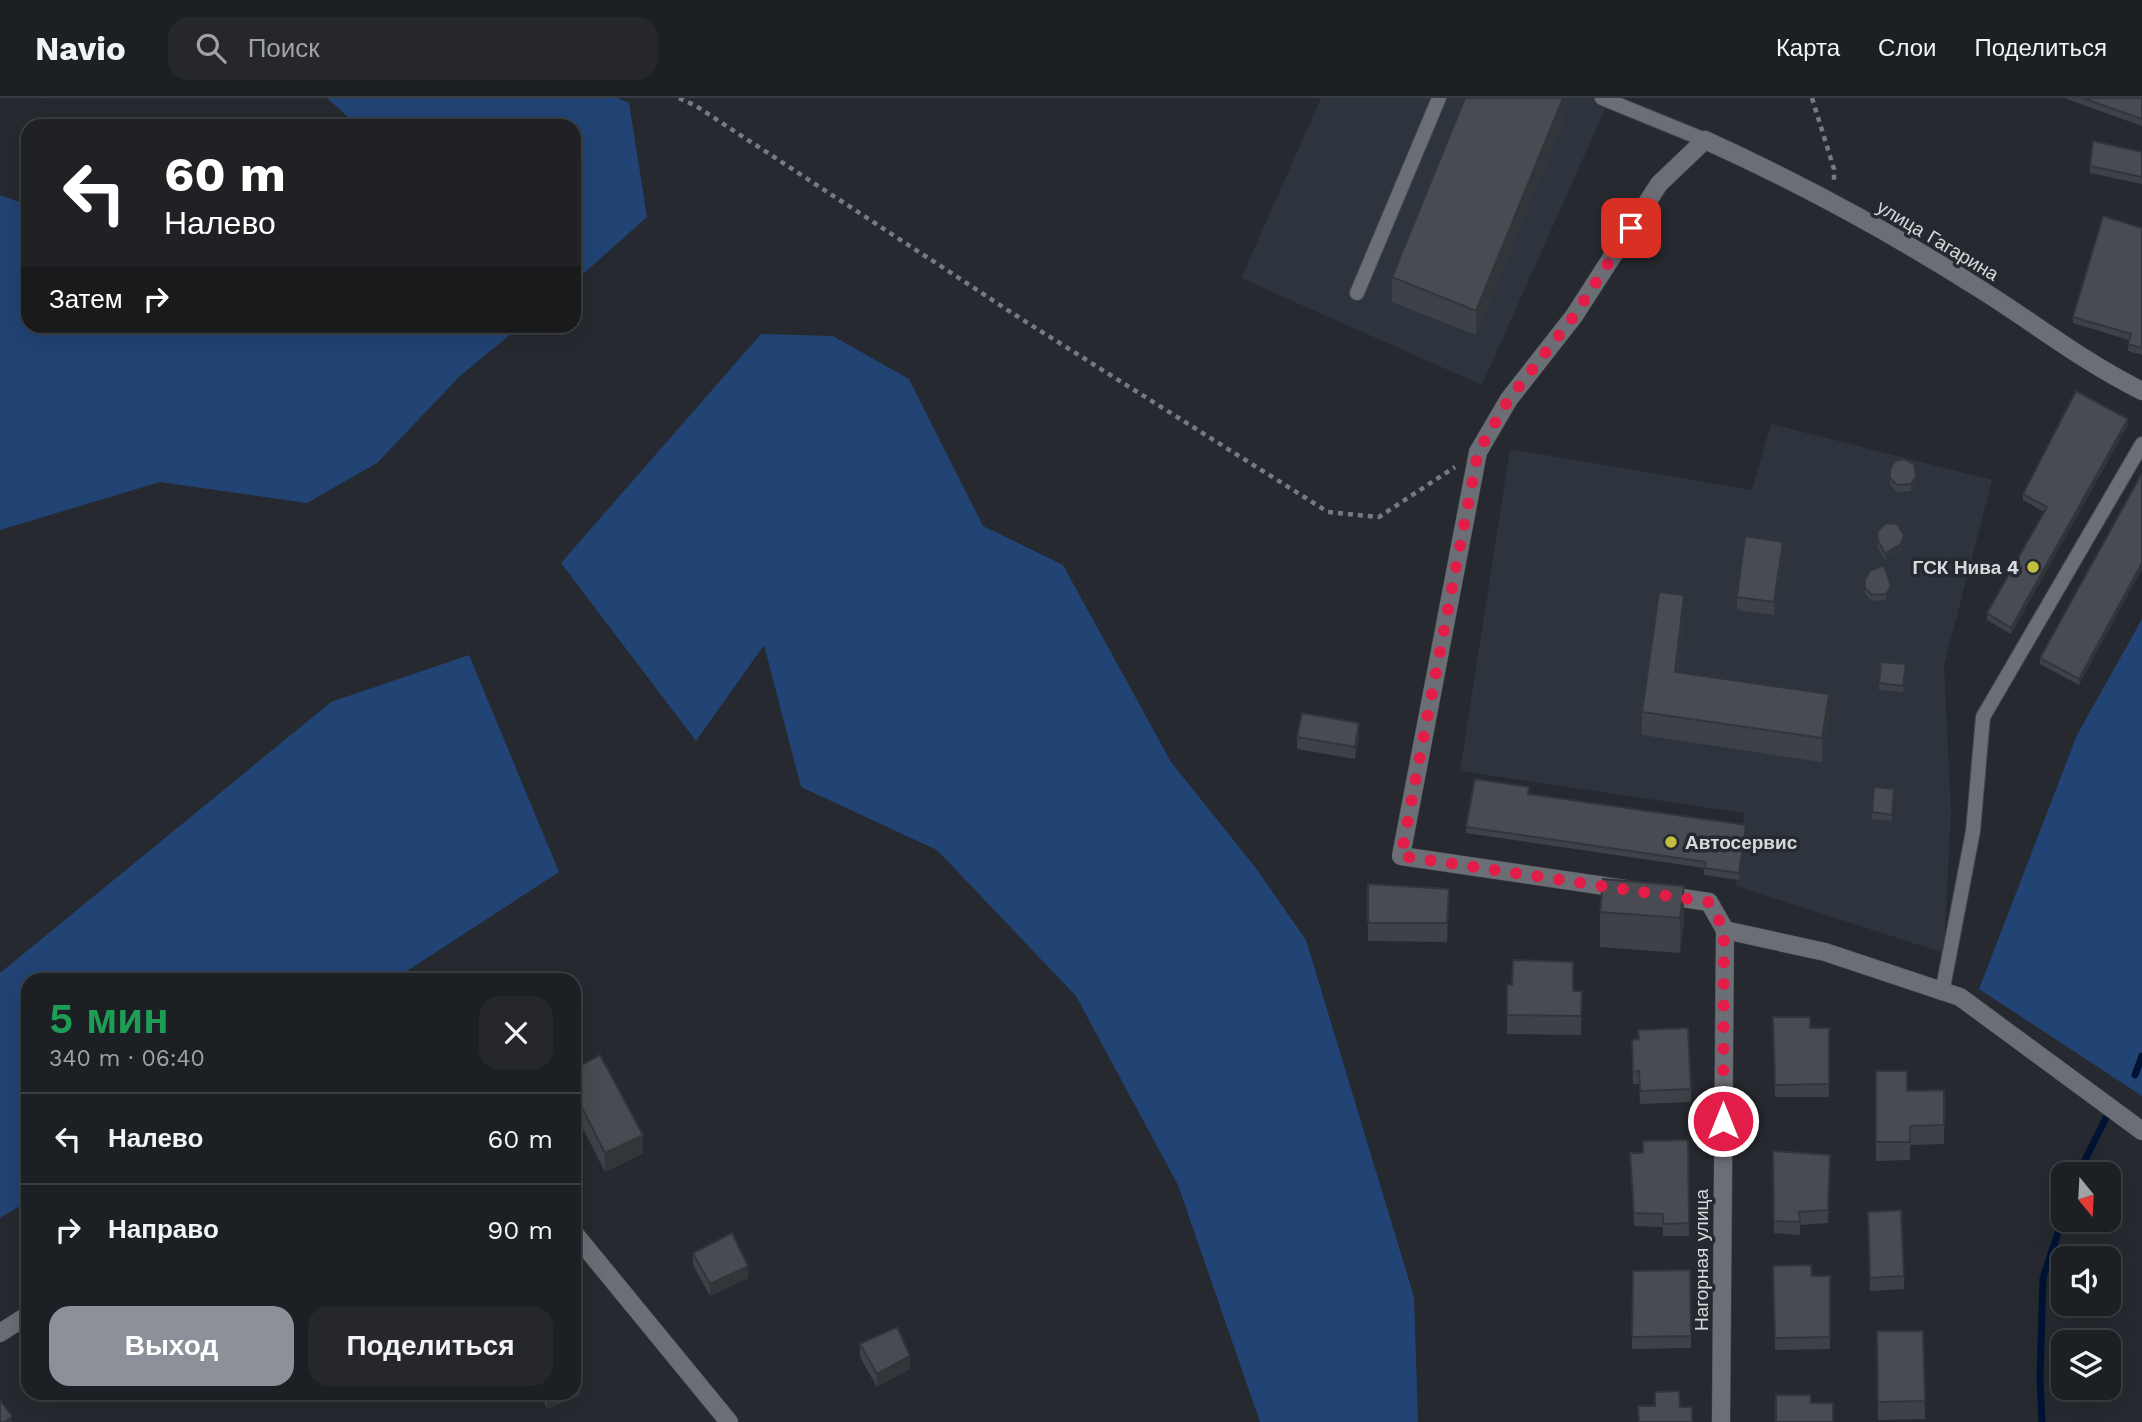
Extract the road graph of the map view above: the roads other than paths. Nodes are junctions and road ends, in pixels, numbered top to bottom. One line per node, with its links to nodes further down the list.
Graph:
1 (1439, 98): 4 (lane)
2 (1602, 98): 3 (lane)
3 (1705, 140): 5 (street, улица Гагарина); 7 (street)
4 (1357, 293)
5 (2142, 391)
6 (2142, 444): 8 (lane)
7 (1724, 930): 8 (street); 14 (street, Нагорная улица)
8 (1942, 993): 9 (street)
9 (2142, 1131)
10 (581, 1241): 13 (street)
11 (21, 1320): 12 (street)
12 (0, 1333)
13 (729, 1422)
14 (1721, 1422)

